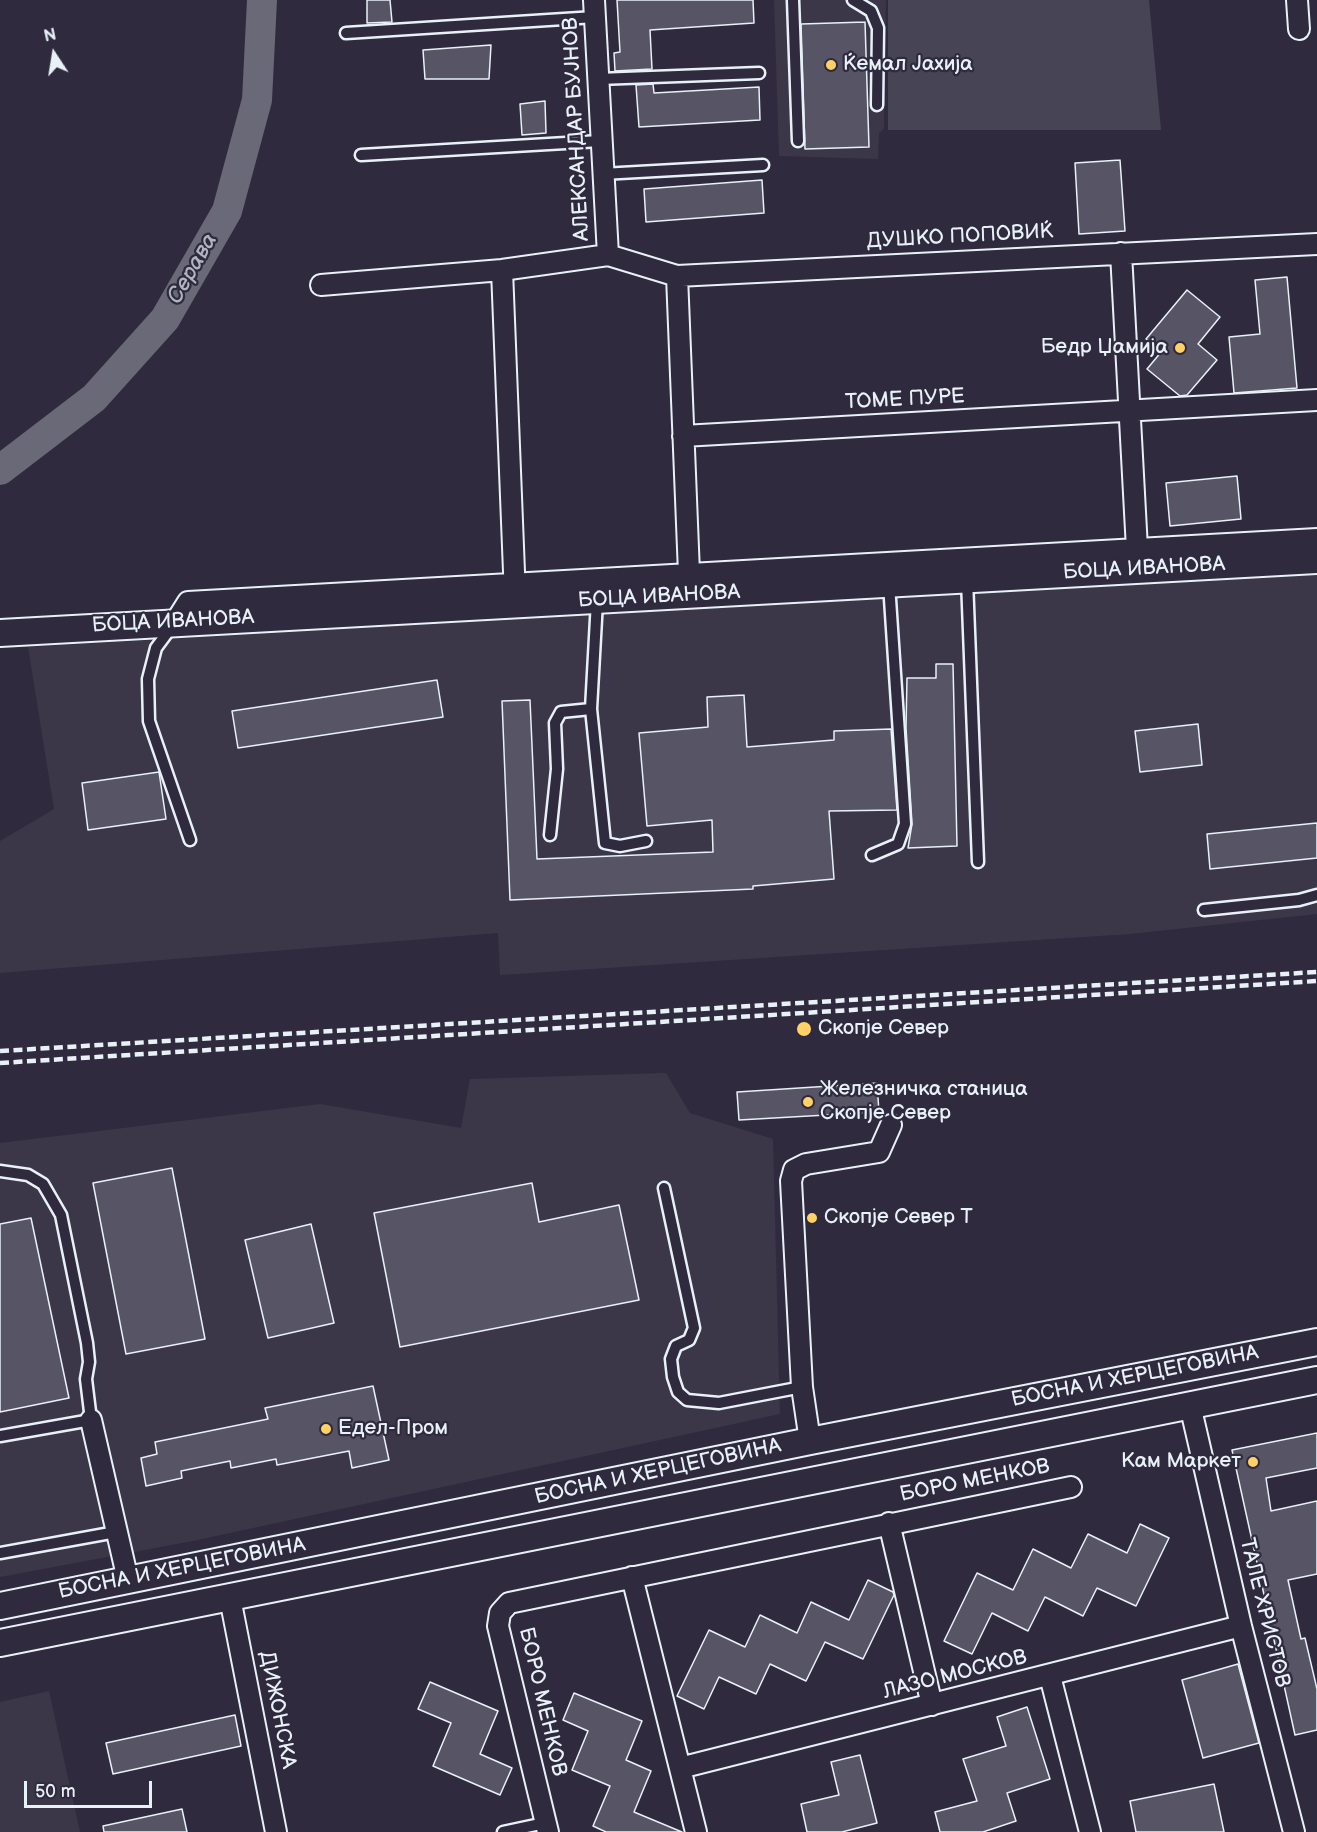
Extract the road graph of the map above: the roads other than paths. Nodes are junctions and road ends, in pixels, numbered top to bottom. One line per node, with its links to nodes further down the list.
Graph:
1 (793, 0): 11 (lane)
2 (853, 0): 9 (lane)
3 (1298, 0): 5 (street)
4 (595, 8): 6 (lane); 8 (street, АЛЕКСАНДАР БУЈНОВ)
5 (1299, 29)
6 (346, 33)
7 (759, 73): 8 (lane)
8 (598, 78): 10 (street, АЛЕКСАНДАР БУЈНОВ)
9 (877, 105)
10 (600, 141): 12 (lane); 14 (street, АЛЕКСАНДАР БУЈНОВ)
11 (798, 141)
12 (361, 155)
13 (763, 165): 14 (lane)
14 (602, 174): 17 (street, АЛЕКСАНДАР БУЈНОВ)
15 (1317, 244): 16 (street, ДУШКО ПОПОВИЌ)
16 (1121, 253): 19 (street, ДУШКО ПОПОВИЌ); 22 (street)
17 (608, 255): 18 (street); 19 (street, ДУШКО ПОПОВИЌ)
18 (502, 270): 20 (street); 31 (street)
19 (677, 276): 23 (street)
20 (321, 285)
21 (1317, 400): 22 (street, ТОМЕ ПУРЕ)
22 (1129, 412): 23 (street, ТОМЕ ПУРЕ); 25 (street)
23 (683, 436): 28 (street)
24 (1317, 539): 25 (street)
25 (1137, 549): 27 (street)
26 (1317, 560): 27 (street, БОЦА ИВАНОВА)
27 (994, 567): 28 (street); 29 (street, БОЦА ИВАНОВА)
28 (688, 573): 31 (street)
29 (967, 579): 30 (street, БОЦА ИВАНОВА); 40 (lane)
30 (889, 584): 32 (street, БОЦА ИВАНОВА); 39 (lane)
31 (515, 594): 32 (street, БОЦА ИВАНОВА); 33 (street, БОЦА ИВАНОВА)
32 (597, 601): 35 (lane)
33 (176, 621): 34 (street, БОЦА ИВАНОВА); 37 (lane)
34 (0, 633)
35 (591, 709): 36 (lane); 38 (lane)
36 (550, 835)
37 (190, 840)
38 (646, 841)
39 (872, 855)
40 (978, 862)
41 (1317, 895): 42 (lane)
42 (1204, 910)
43 (891, 1125): 48 (street)
44 (0, 1171): 50 (lane)
45 (664, 1188): 48 (lane)
46 (1317, 1342): 52 (street, БОСНА И ХЕРЦЕГОВИНА)
47 (1317, 1380): 49 (street, БОСНА И ХЕРЦЕГОВИНА)
48 (802, 1387): 52 (street)
49 (1190, 1405): 59 (street, БОСНА И ХЕРЦЕГОВИНА); 61 (street, ТАЛЕ ХРИСТОВ)
50 (92, 1420): 51 (lane); 55 (street)
51 (0, 1436)
52 (810, 1441): 58 (street, БОСНА И ХЕРЦЕГОВИНА)
53 (1071, 1487): 54 (street, БОРО МЕНКОВ)
54 (889, 1523): 57 (street, БОРО МЕНКОВ); 64 (street, БОРО МЕНКОВ)
55 (116, 1532): 56 (lane); 58 (street)
56 (0, 1553)
57 (632, 1578): 65 (street); 66 (street, БОРО МЕНКОВ)
58 (128, 1580): 60 (street, БОСНА И ХЕРЦЕГОВИНА)
59 (230, 1598): 62 (street, БОСНА И ХЕРЦЕГОВИНА); 67 (street, ДИЖОНСКА)
60 (0, 1606)
61 (1241, 1626): 63 (street, ЛАЗО МОСКОВ); 71 (street, ТАЛЕ ХРИСТОВ)
62 (0, 1643)
63 (1050, 1676): 64 (street, ЛАЗО МОСКОВ); 70 (street)
64 (933, 1705): 65 (street, ЛАЗО МОСКОВ)
65 (680, 1767): 69 (street)
66 (547, 1827): 68 (lane)
67 (276, 1832)
68 (503, 1832)
69 (696, 1832)
70 (1090, 1832)
71 (1294, 1832)

